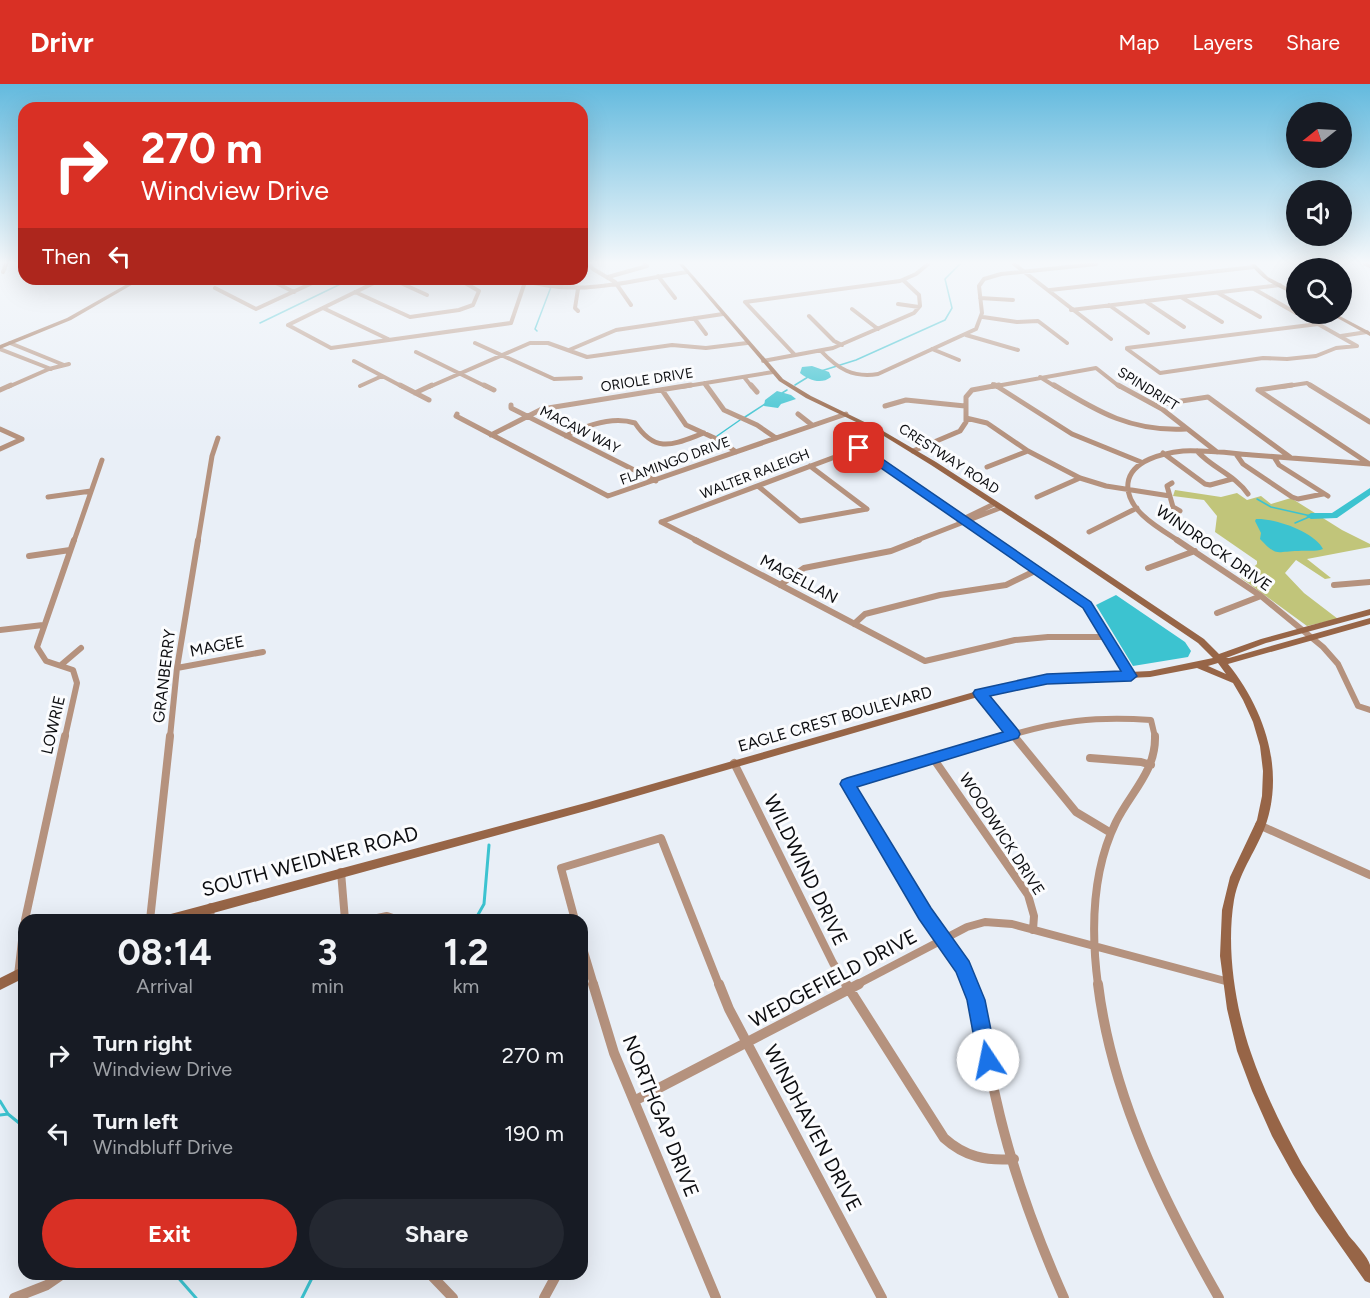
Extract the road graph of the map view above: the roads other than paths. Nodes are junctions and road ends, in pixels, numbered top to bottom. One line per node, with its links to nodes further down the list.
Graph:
1 (695, 320): 22 (street)
2 (65, 321): 27 (main road)
3 (297, 321): 26 (street)
4 (349, 321): 26 (street)
5 (512, 321): 26 (street)
6 (687, 321): 35 (street)
7 (729, 321): 29 (main road, CRESTWAY ROAD)
8 (762, 321): 41 (street)
9 (814, 321): 31 (street)
10 (867, 321): 19 (street)
11 (898, 321): 19 (street)
12 (981, 321): 23 (street)
13 (1008, 321): 30 (street)
14 (1086, 321): 25 (street)
15 (1130, 321): 21 (street)
16 (1174, 321): 18 (street)
17 (1352, 324): 20 (main road)
18 (1184, 327)
19 (878, 329): 31 (street)
20 (1367, 332): 24 (street)
21 (1148, 333)
22 (706, 334)
23 (966, 335): 34 (street); 36 (street)
24 (1339, 335): 24 (street)
25 (1111, 339)
26 (388, 340)
27 (10, 343): 32 (main road); 45 (street)
28 (475, 343): 39 (street)
29 (747, 343): 33 (street); 44 (main road, CRESTWAY ROAD)
30 (1067, 343)
31 (842, 345): 37 (street)
32 (0, 348): 45 (street)
33 (696, 348): 35 (street); 40 (street)
34 (932, 349): 37 (street); 42 (street)
35 (569, 350): 39 (street)
36 (1018, 350)
37 (821, 351): 41 (street)
38 (416, 352): 47 (street)
39 (500, 354): 47 (street); 51 (street)
40 (691, 354)
41 (795, 356): 44 (street)
42 (959, 360)
43 (354, 361): 48 (street)
44 (763, 361): 46 (main road, CRESTWAY ROAD)
45 (51, 369): 55 (street)
46 (772, 372): 50 (street, ORIOLE DRIVE); 67 (main road, CRESTWAY ROAD)
47 (459, 373): 56 (street); 59 (street)
48 (382, 376): 54 (street); 59 (street)
49 (1040, 376): 53 (street); 62 (street, SPINDRIFT); 73 (street)
50 (744, 377): 52 (street, ORIOLE DRIVE); 58 (street)
51 (581, 378)
52 (704, 383): 57 (street, ORIOLE DRIVE); 78 (street)
53 (993, 384): 64 (street); 90 (street)
54 (360, 386)
55 (0, 390)
56 (494, 390)
57 (662, 390): 68 (street, ORIOLE DRIVE); 74 (street)
58 (757, 392)
59 (415, 393): 60 (street)
60 (429, 400)
61 (511, 405): 68 (street)
62 (1155, 405): 73 (street, SPINDRIFT); 88 (street)
63 (885, 406): 64 (street)
64 (965, 406): 69 (street)
65 (457, 414): 75 (street, FLAMINGO DRIVE)
66 (798, 414): 71 (street)
67 (846, 414): 71 (street, FLAMINGO DRIVE); 80 (main road, CRESTWAY ROAD)
68 (526, 416): 75 (street, ORIOLE DRIVE); 76 (street, MACAW WAY)
69 (966, 418): 80 (street); 81 (street)
70 (1370, 422): 91 (street)
71 (812, 425): 78 (street, FLAMINGO DRIVE)
72 (0, 429): 79 (street)
73 (1186, 429): 84 (street, SPINDRIFT)
74 (704, 433): 76 (street); 83 (street)
75 (491, 435): 96 (street, FLAMINGO DRIVE)
76 (566, 436): 96 (street, MACAW WAY)
77 (218, 438): 136 (street, GRANBERRY)
78 (776, 438): 83 (street, FLAMINGO DRIVE)
79 (0, 449)
80 (913, 451): 105 (main road, CRESTWAY ROAD)
81 (1028, 451): 93 (street); 94 (street)
82 (1197, 451): 84 (street); 85 (street); 95 (street)
83 (736, 452): 96 (street, FLAMINGO DRIVE)
84 (1216, 452): 86 (street)
85 (1163, 453): 90 (street); 95 (street)
86 (1236, 454): 87 (street); 87 (street)
87 (1274, 457): 88 (street)
88 (1292, 459): 91 (street)
89 (102, 460): 100 (street, LOWRIE)
90 (1141, 462): 99 (street)
91 (1369, 464)
92 (810, 466): 98 (street, WALTER RALEIGH); 98 (street); 108 (street, WALTER RALEIGH)
93 (987, 467)
94 (1080, 478): 99 (street); 104 (street)
95 (1232, 479): 101 (street)
96 (656, 481)
97 (1172, 483): 102 (street)
98 (758, 486): 109 (street, WALTER RALEIGH)
99 (1129, 490): 102 (street); 106 (street, WINDROCK DRIVE)
100 (91, 491): 103 (street); 111 (street, LOWRIE)
101 (1248, 494)
102 (1170, 496): 107 (street)
103 (48, 497)
104 (1037, 497)
105 (997, 506): 108 (street); 129 (main road, CRESTWAY ROAD)
106 (1137, 508): 110 (street); 112 (street, WINDROCK DRIVE)
107 (1180, 511)
108 (962, 521): 115 (street); 117 (street)
109 (661, 522): 117 (street, MAGELLAN)
110 (1089, 531)
111 (70, 550): 113 (street); 124 (street, LOWRIE)
112 (1195, 551): 114 (street); 119 (street, WINDROCK DRIVE)
113 (29, 556)
114 (1148, 568)
115 (1037, 570): 123 (street); 127 (street)
116 (1370, 582): 118 (street)
117 (780, 585): 123 (street, MAGELLAN)
118 (1334, 585)
119 (1261, 596): 121 (street); 126 (street, WINDROCK DRIVE)
120 (1370, 612): 126 (main road, EAGLE CREST BOULEVARD)
121 (1216, 613)
122 (1370, 621): 128 (main road, EAGLE CREST BOULEVARD)
123 (854, 624): 127 (street, MAGELLAN)
124 (43, 626): 125 (street); 134 (street, LOWRIE)
125 (0, 630)
126 (1303, 630): 128 (street, WINDROCK DRIVE); 132 (main road, EAGLE CREST BOULEVARD)
127 (1107, 637): 137 (street)
128 (1311, 637): 132 (main road, EAGLE CREST BOULEVARD); 140 (street, WINDROCK DRIVE)
129 (1196, 638): 132 (main road); 133 (main road, CRESTWAY ROAD); 135 (main road)
130 (81, 648): 134 (street)
131 (263, 652): 136 (street, MAGEE)
132 (1240, 654): 133 (main road, EAGLE CREST BOULEVARD); 138 (main road)
133 (1220, 660): 135 (main road, EAGLE CREST BOULEVARD); 138 (main road, CRESTWAY ROAD)
134 (61, 665): 152 (street, LOWRIE)
135 (1199, 665): 137 (main road, EAGLE CREST BOULEVARD); 138 (main road)
136 (177, 668): 153 (street, GRANBERRY)
137 (1131, 676): 139 (main road, EAGLE CREST BOULEVARD)
138 (1237, 683): 146 (main road, CRESTWAY ROAD)
139 (980, 693): 141 (street); 144 (main road, EAGLE CREST BOULEVARD)
140 (1370, 710)
141 (1013, 734): 142 (street); 145 (street); 147 (street)
142 (933, 758): 158 (street, WOODWICK DRIVE); 159 (street)
143 (1090, 758): 145 (street)
144 (734, 763): 148 (main road, EAGLE CREST BOULEVARD); 165 (street, WILDWIND DRIVE)
145 (1151, 765): 147 (street)
146 (1260, 825): 150 (street); 163 (main road, CRESTWAY ROAD)
147 (1111, 833): 160 (street)
148 (464, 841): 149 (main road, SOUTH WEIDNER ROAD)
149 (341, 872): 151 (main road, SOUTH WEIDNER ROAD); 156 (street)
150 (1370, 875)
151 (211, 907): 154 (main road, SOUTH WEIDNER ROAD); 155 (street)
152 (26, 914)
153 (151, 914)
154 (187, 914)
155 (210, 914)
156 (344, 914)
157 (573, 914): 166 (street, WINDHAVEN DRIVE)
158 (1033, 930): 159 (street, WEDGEFIELD DRIVE); 160 (street, WEDGEFIELD DRIVE)
159 (944, 939): 165 (street, WEDGEFIELD DRIVE); 168 (street)
160 (1093, 946): 163 (street, WEDGEFIELD DRIVE); 179 (street)
161 (588, 965): 167 (street, NORTHGAP DRIVE)
162 (18, 975): 164 (main road)
163 (1229, 982): 169 (main road, CRESTWAY ROAD)
164 (0, 984)
165 (849, 990): 166 (street, WEDGEFIELD DRIVE); 168 (street, WILDWIND DRIVE)
166 (748, 1043): 167 (street, WEDGEFIELD DRIVE); 177 (street, WINDHAVEN DRIVE)
167 (634, 1101): 176 (street, NORTHGAP DRIVE)
168 (1014, 1159): 178 (street)
169 (1370, 1276)
170 (54, 1280): 173 (street)
171 (436, 1280): 174 (street)
172 (554, 1280): 175 (street)
173 (14, 1298)
174 (453, 1298)
175 (544, 1298)
176 (716, 1298)
177 (882, 1298)
178 (1064, 1298)
179 (1218, 1298)

